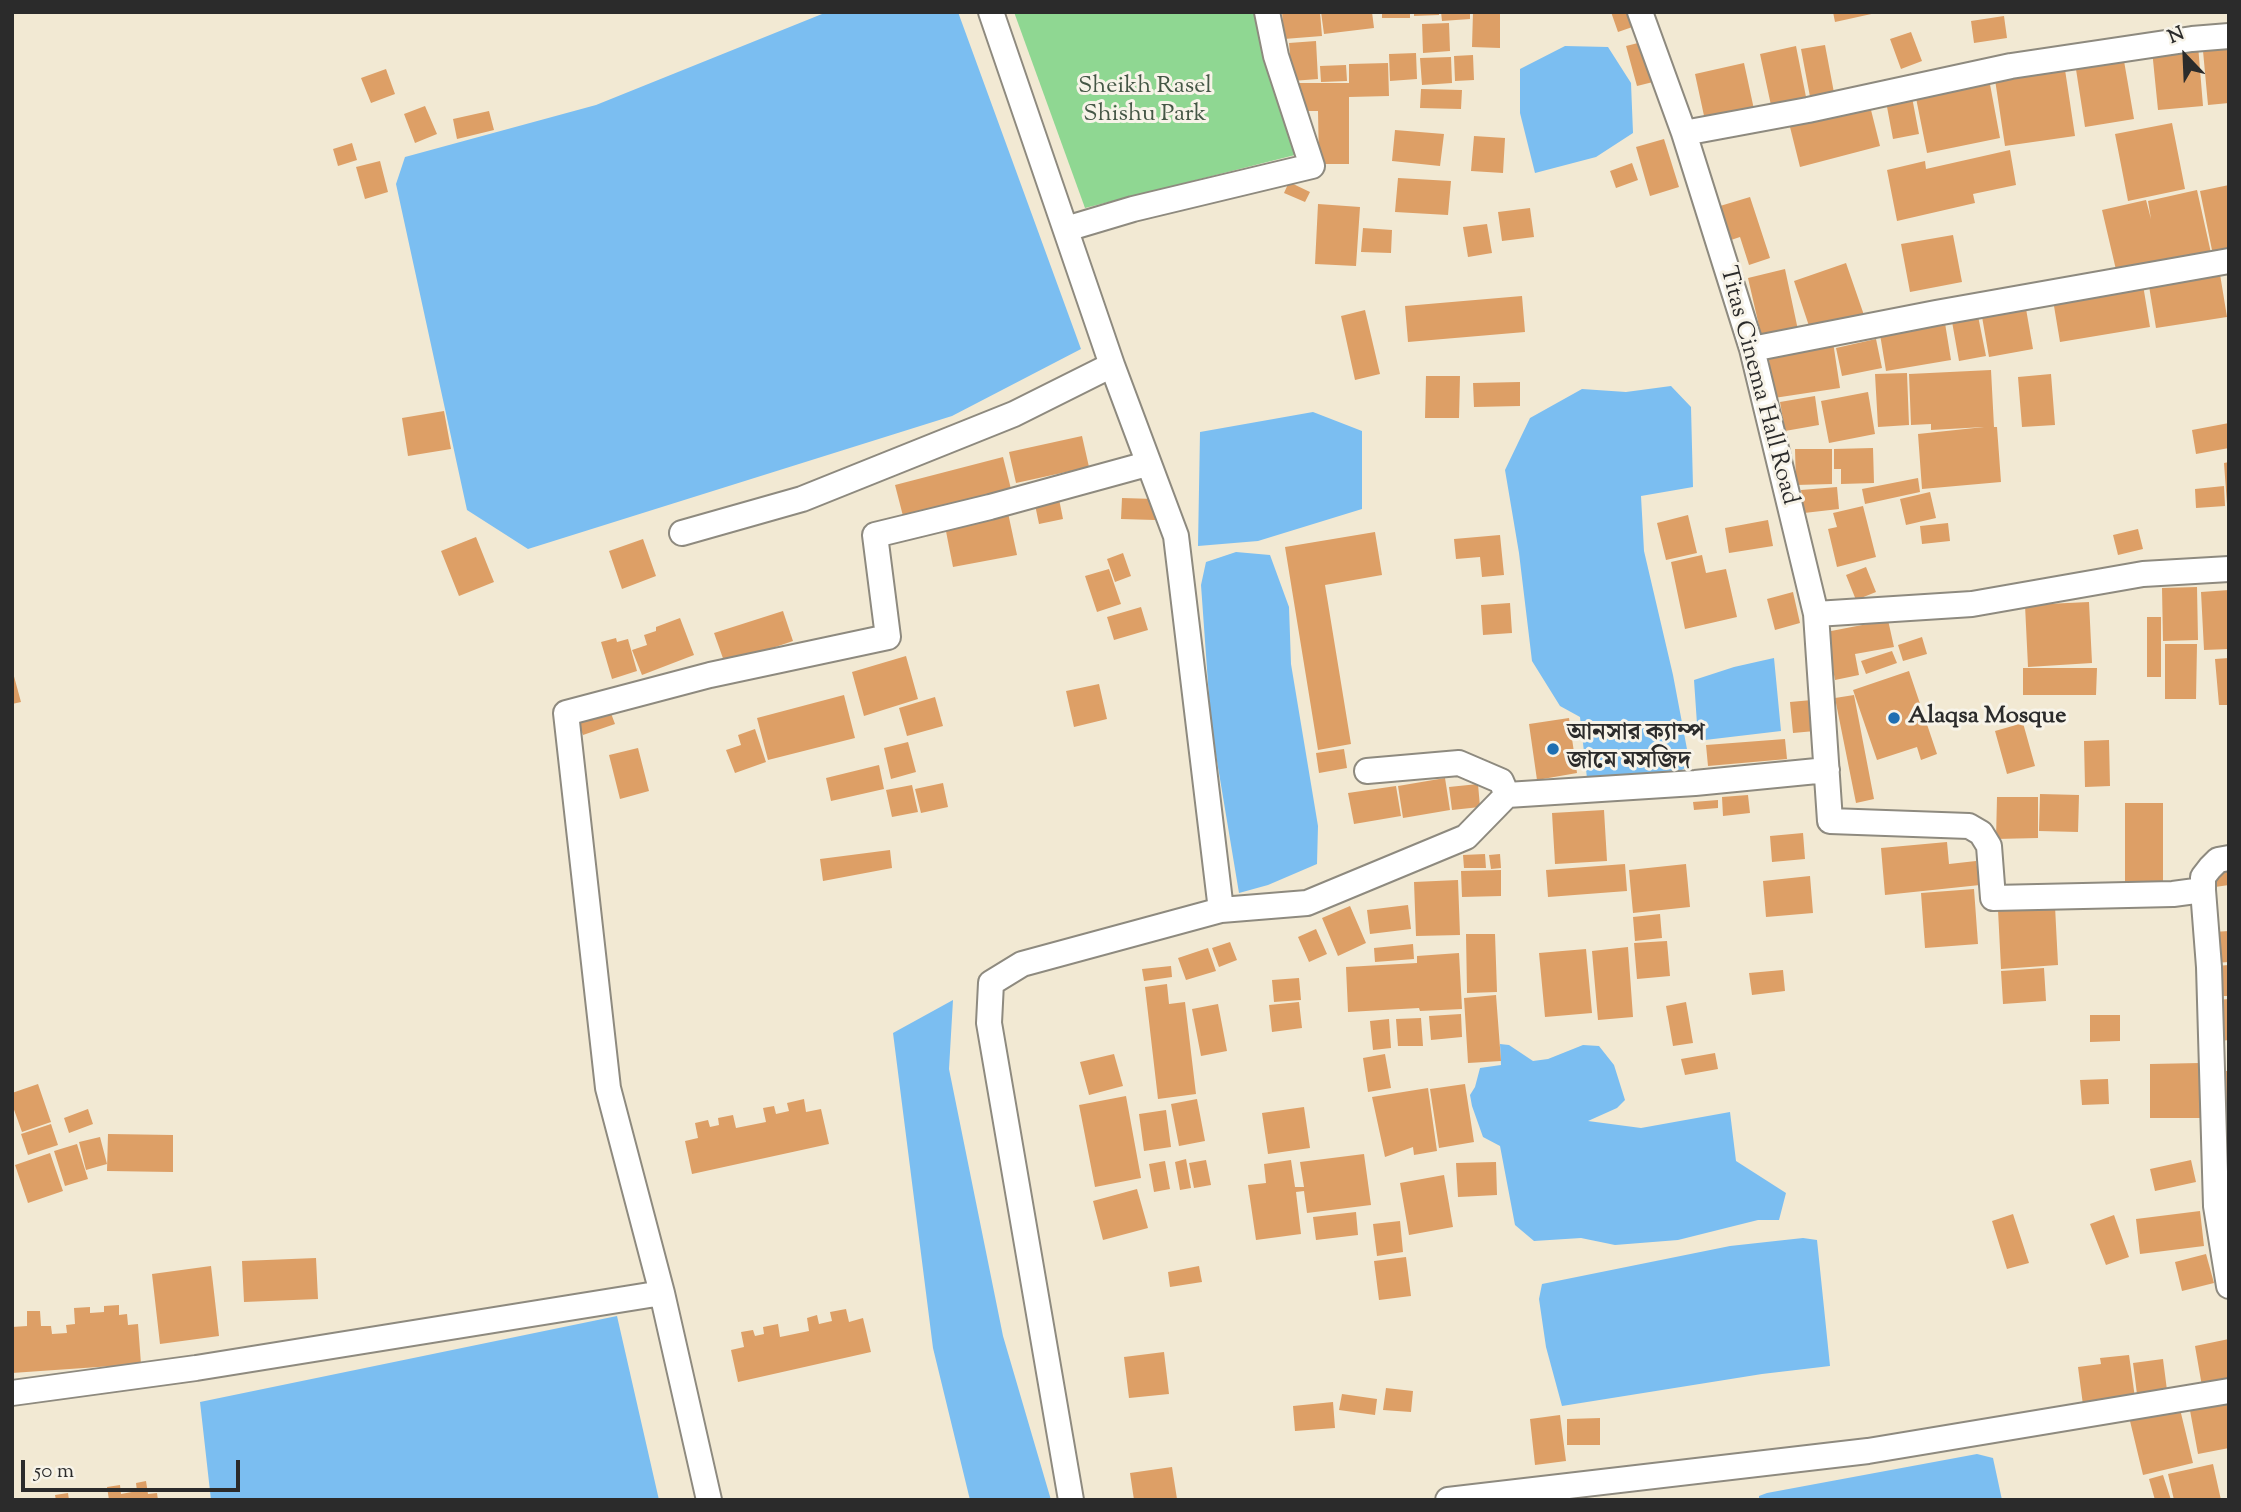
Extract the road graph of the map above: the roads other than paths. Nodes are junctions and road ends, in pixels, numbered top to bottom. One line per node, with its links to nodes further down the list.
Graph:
1 (991, 12): 6 (street)
2 (1267, 12): 6 (street)
3 (1640, 12): 5 (street, Titas Cinema Hall Road)
4 (2229, 36): 5 (street)
5 (1684, 133): 8 (street, Titas Cinema Hall Road)
6 (1066, 229): 9 (street)
7 (2229, 261): 8 (street)
8 (1752, 349): 13 (street, Titas Cinema Hall Road)
9 (1112, 365): 10 (street); 11 (street)
10 (1147, 464): 19 (street); 21 (street)
11 (682, 533)
12 (2229, 569): 13 (street)
13 (1816, 614): 14 (street, Titas Cinema Hall Road)
14 (1827, 770): 16 (street); 18 (street, Titas Cinema Hall Road)
15 (1367, 771): 16 (street)
16 (1507, 795): 19 (street)
17 (2229, 858): 18 (street)
18 (2203, 890): 20 (street)
19 (1221, 910): 25 (street)
20 (2229, 1286)
21 (662, 1293): 23 (street); 24 (street)
22 (2229, 1391): 26 (street)
23 (12, 1393)
24 (709, 1500)
25 (1071, 1500)
26 (1448, 1500)

